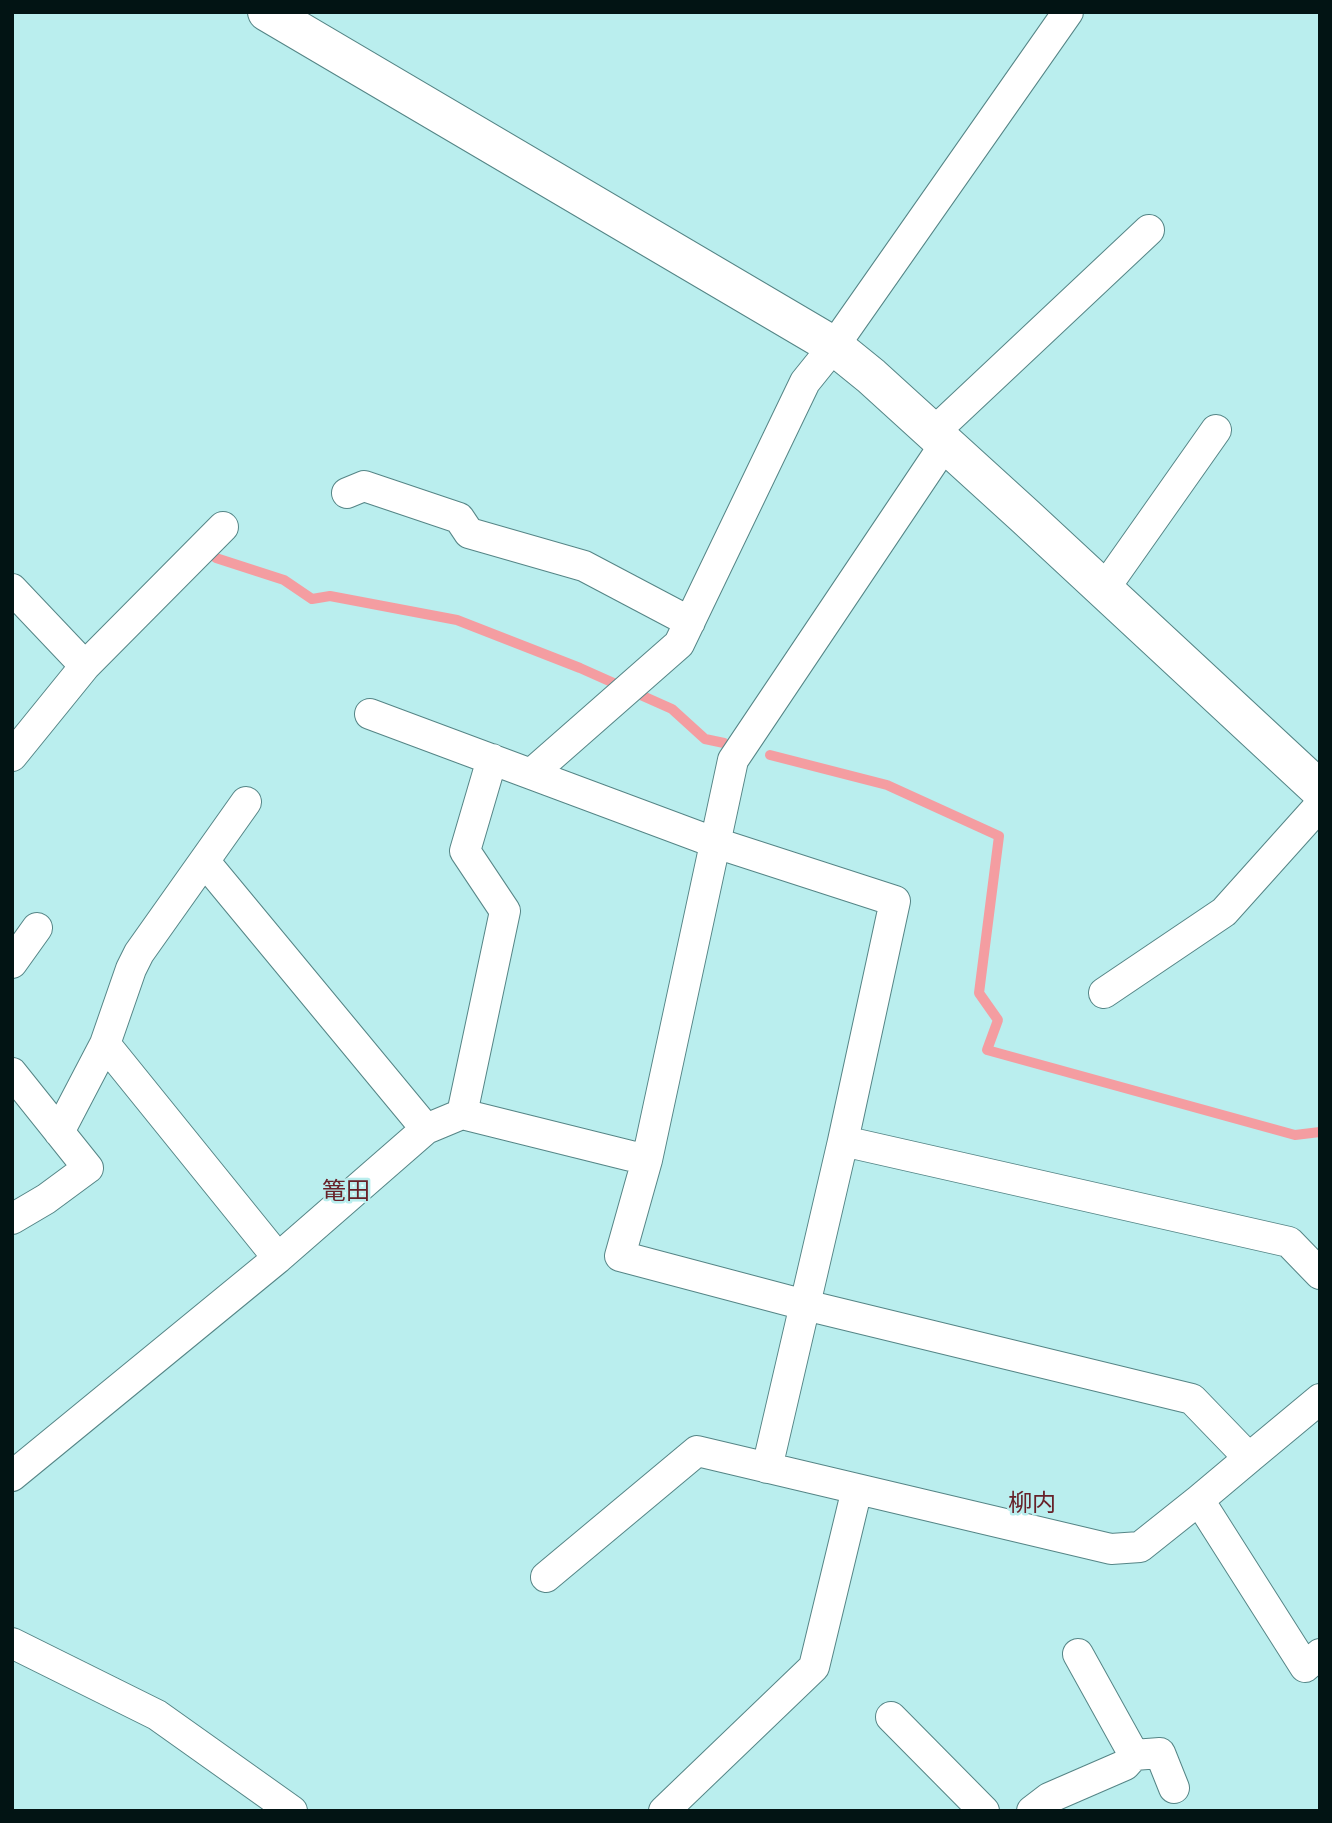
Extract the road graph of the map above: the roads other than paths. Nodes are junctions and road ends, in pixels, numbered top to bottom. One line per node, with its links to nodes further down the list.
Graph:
1 (267, 12): 4 (street)
2 (1068, 12): 4 (street)
3 (1149, 230): 6 (street)
4 (834, 346): 6 (street); 11 (street)
5 (1216, 430): 10 (street)
6 (939, 438): 10 (street); 20 (street)
7 (347, 493): 11 (street)
8 (223, 527): 12 (street)
9 (12, 589): 12 (street)
10 (1104, 589): 17 (street)
11 (690, 622): 16 (street)
12 (85, 666): 14 (street)
13 (370, 714): 15 (street)
14 (12, 756)
15 (492, 759): 16 (street); 27 (street)
16 (531, 774): 20 (street)
17 (1320, 790)
18 (246, 802): 21 (street)
19 (1320, 805): 24 (street)
20 (716, 843): 30 (street); 31 (street)
21 (205, 862): 25 (street); 28 (street)
22 (37, 928): 23 (street)
23 (12, 963)
24 (1104, 993)
25 (105, 1044): 29 (street); 33 (street)
26 (12, 1073): 29 (street)
27 (462, 1114): 28 (street); 31 (street)
28 (426, 1129): 33 (street)
29 (59, 1132): 32 (street)
30 (843, 1141): 34 (street); 35 (street)
31 (647, 1160): 35 (street)
32 (12, 1219)
33 (278, 1258): 39 (street)
34 (1320, 1274)
35 (805, 1306): 37 (street); 38 (street)
36 (1320, 1399): 37 (street)
37 (1249, 1458): 41 (street)
38 (767, 1468): 40 (street); 42 (street)
39 (12, 1476)
40 (857, 1489): 41 (street); 50 (street)
41 (1199, 1500): 45 (street)
42 (545, 1577)
43 (12, 1643): 49 (street)
44 (1078, 1654): 47 (street)
45 (1320, 1654)
46 (891, 1717): 51 (street)
47 (1133, 1755): 48 (street); 52 (street)
48 (1174, 1788)
49 (292, 1811)
50 (664, 1811)
51 (984, 1811)
52 (1032, 1811)

